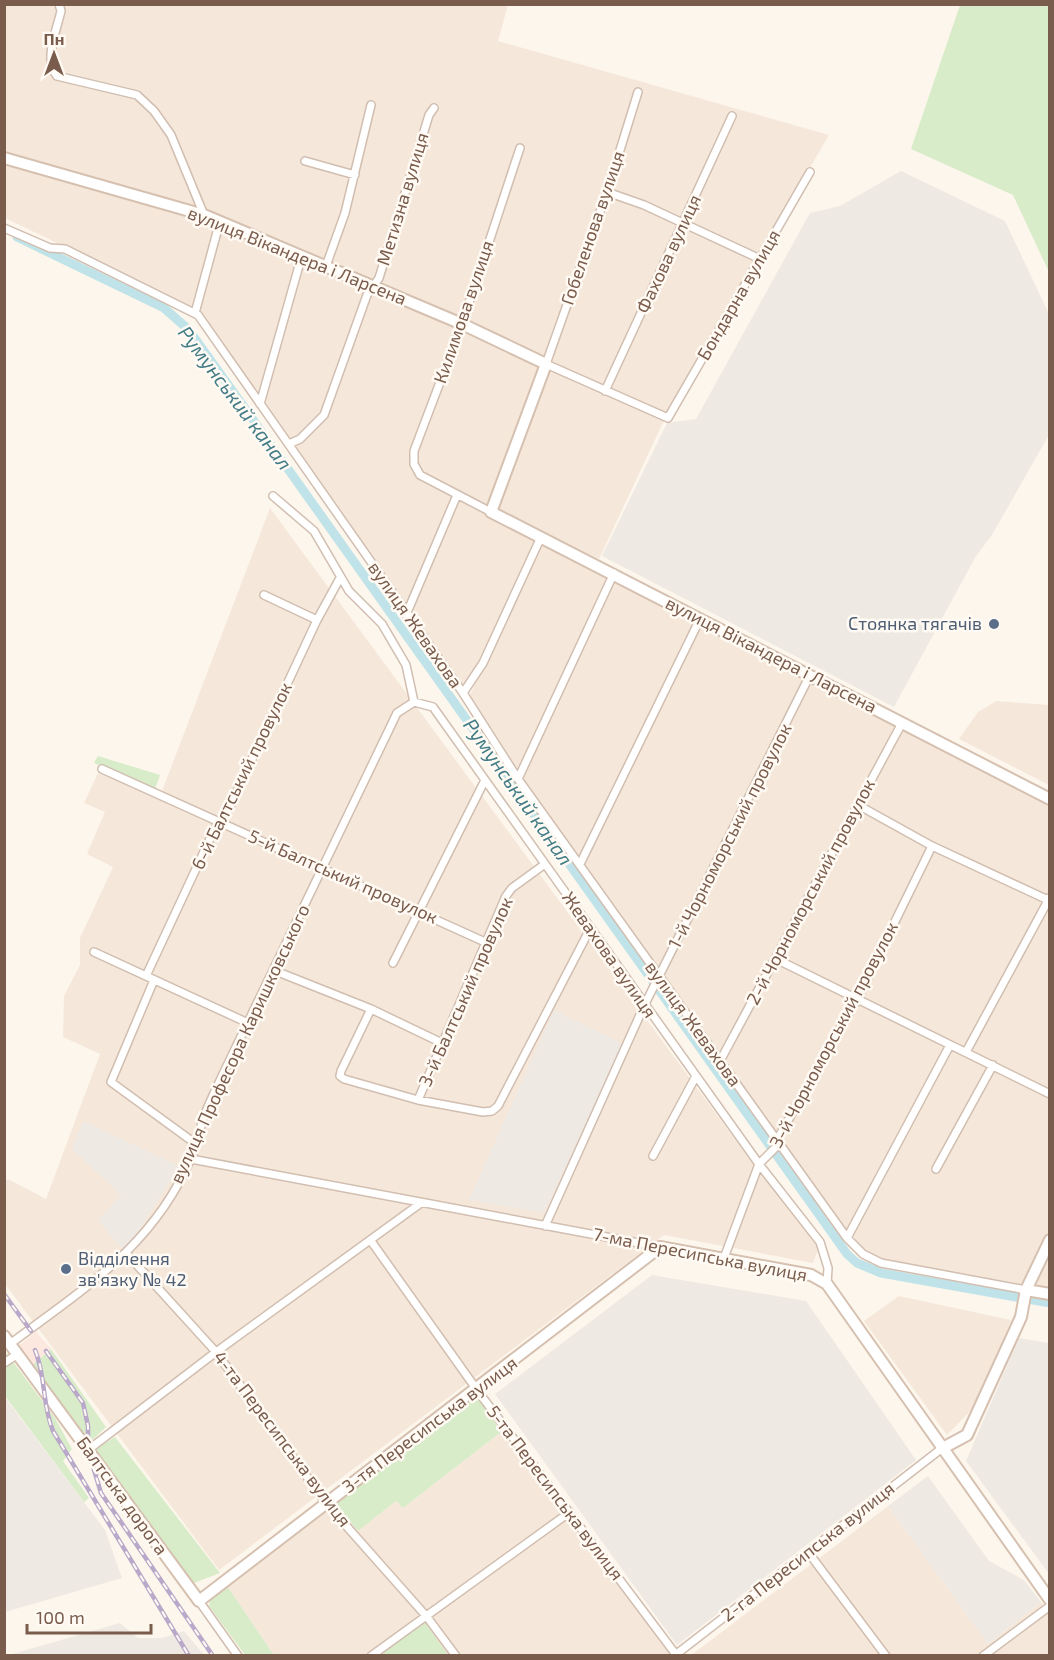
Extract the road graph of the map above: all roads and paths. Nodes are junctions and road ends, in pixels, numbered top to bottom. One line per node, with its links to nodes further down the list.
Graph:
1 (59, 4): 12 (street)
2 (638, 92): 11 (street, Гобеленова вулиця)
3 (371, 105): 10 (street)
4 (434, 108): 19 (street, Метизна вулиця)
5 (732, 116): 14 (street, Фахова вулиця)
6 (520, 148): 21 (street, Килимова вулиця)
7 (4, 158): 12 (street, вулиця Вікандера і Ларсена)
8 (305, 161): 10 (street)
9 (810, 172): 17 (street, Бондарна вулиця)
10 (355, 175): 18 (street)
11 (607, 192): 14 (street); 22 (street, Гобеленова вулиця)
12 (204, 215): 13 (street, вулиця Вікандера і Ларсена)
13 (220, 221): 16 (street, вулиця Вікандера і Ларсена); 20 (street)
14 (684, 223): 17 (street); 23 (street, Фахова вулиця)
15 (4, 228): 20 (street, вулиця Жевахова)
16 (302, 255): 18 (street, вулиця Вікандера і Ларсена); 24 (street)
17 (760, 258): 25 (street, Бондарна вулиця)
18 (327, 266): 19 (street, вулиця Вікандера і Ларсена)
19 (374, 286): 21 (street, вулиця Вікандера і Ларсена); 26 (street, Метизна вулиця)
20 (195, 313): 24 (street, вулиця Жевахова)
21 (462, 324): 22 (street, вулиця Вікандера і Ларсена); 27 (street, Килимова вулиця)
22 (546, 364): 23 (street, вулиця Вікандера і Ларсена); 30 (street)
23 (605, 391): 25 (street, вулиця Вікандера і Ларсена)
24 (260, 404): 26 (street, вулиця Жевахова)
25 (668, 418)
26 (289, 444): 35 (street, вулиця Жевахова)
27 (420, 475): 28 (street, вулиця Вікандера і Ларсена)
28 (457, 495): 30 (street, вулиця Вікандера і Ларсена); 35 (street)
29 (273, 496): 33 (street)
30 (491, 512): 31 (street, вулиця Вікандера і Ларсена)
31 (541, 537): 32 (street, вулиця Вікандера і Ларсена); 39 (street)
32 (614, 573): 36 (street, вулиця Вікандера і Ларсена); 43 (street)
33 (340, 578): 37 (street, 6-й Балтський провулок); 40 (street)
34 (264, 595): 37 (street)
35 (406, 615): 39 (street, вулиця Жевахова)
36 (700, 619): 38 (street, вулиця Вікандера і Ларсена); 50 (street)
37 (317, 620): 47 (street, 6-й Балтський провулок)
38 (810, 675): 41 (street, вулиця Вікандера і Ларсена); 62 (street, 1-й Чорноморський провулок)
39 (463, 693): 43 (street, вулиця Жевахова)
40 (414, 702): 44 (street, Жевахова вулиця); 51 (street, вулиця Професора Каришковського)
41 (902, 723): 45 (street, вулиця Вікандера і Ларсена); 46 (street, 2-й Чорноморський провулок)
42 (102, 769): 47 (street, 5-й Балтський провулок)
43 (518, 779): 50 (street, вулиця Жевахова)
44 (485, 780): 49 (street, Жевахова вулиця); 53 (street)
45 (1050, 799)
46 (858, 805): 48 (street); 57 (street, 2-й Чорноморський провулок)
47 (220, 821): 51 (street, 5-й Балтський провулок); 60 (street, 6-й Балтський провулок)
48 (932, 846): 52 (street); 63 (street, 3-й Чорноморський провулок)
49 (545, 864): 54 (street, Жевахова вулиця); 55 (street, 3-й Балтський провулок)
50 (580, 864): 62 (street, вулиця Жевахова)
51 (322, 867): 53 (street, 5-й Балтський провулок); 59 (street, вулиця Професора Каришковського)
52 (1049, 898): 69 (street)
53 (417, 911): 55 (street, 5-й Балтський провулок); 58 (street)
54 (590, 929): 64 (street, Жевахова вулиця); 74 (street)
55 (484, 942): 67 (street, 3-й Балтський провулок)
56 (94, 952): 60 (street)
57 (776, 959): 63 (street); 70 (street, 2-й Чорноморський провулок)
58 (393, 963)
59 (273, 970): 65 (street); 66 (street, вулиця Професора Каришковського)
60 (146, 976): 61 (street)
61 (154, 980): 66 (street); 75 (street)
62 (658, 981): 64 (street, 1-й Чорноморський провулок); 70 (street, вулиця Жевахова)
63 (857, 999): 68 (street); 76 (street, 3-й Чорноморський провулок)
64 (646, 1004): 72 (street, Жевахова вулиця); 82 (street, 1-й Чорноморський провулок)
65 (371, 1009): 67 (street); 74 (street)
66 (249, 1023): 75 (street, вулиця Професора Каришковського)
67 (442, 1043): 74 (street, 3-й Балтський провулок)
68 (950, 1045): 69 (street); 83 (street)
69 (966, 1052): 71 (street)
70 (720, 1061): 76 (street, вулиця Жевахова)
71 (993, 1065): 73 (street); 80 (street)
72 (696, 1076): 77 (street); 79 (street, Жевахова вулиця)
73 (1050, 1094)
74 (418, 1100)
75 (196, 1144): 78 (street, вулиця Професора Каришковського)
76 (776, 1144): 79 (street, 3-й Чорноморський провулок); 83 (street, вулиця Жевахова)
77 (653, 1156)
78 (191, 1159): 81 (street, 7-ма Пересипська вулиця); 87 (street, вулиця Професора Каришковського)
79 (760, 1163): 88 (street, 3-й Чорноморський провулок); 89 (street, Жевахова вулиця)
80 (936, 1169)
81 (421, 1203): 82 (street, 7-ма Пересипська вулиця); 85 (street)
82 (545, 1226): 86 (street, 7-ма Пересипська вулиця)
83 (847, 1238): 90 (street, вулиця Жевахова)
84 (1050, 1240): 90 (street)
85 (371, 1241): 93 (street); 96 (street, 5-та Пересипська вулиця)
86 (660, 1247): 88 (street, 7-ма Пересипська вулиця); 96 (street, 3-тя Пересипська вулиця)
87 (127, 1254): 92 (street, вулиця Професора Каришковського); 93 (street, 4-та Пересипська вулиця)
88 (724, 1258): 89 (street, 7-ма Пересипська вулиця)
89 (826, 1284): 97 (street, 7-ма Пересипська вулиця)
90 (1026, 1290): 91 (street); 97 (street)
91 (1050, 1294)
92 (7, 1340): 94 (street, Балтська дорога)
93 (216, 1352): 98 (street); 99 (street, 4-та Пересипська вулиця)
94 (18, 1354): 95 (street); 98 (street, Балтська дорога)
95 (4, 1363)
96 (477, 1390): 99 (street, 3-тя Пересипська вулиця); 100 (street, 5-та Пересипська вулиця)
97 (941, 1449): 101 (street, 2-га Пересипська вулиця); 102 (street, 7-ма Пересипська вулиця)
98 (88, 1450): 103 (street, Балтська дорога)
99 (326, 1503): 103 (street, 3-тя Пересипська вулиця); 105 (street, 4-та Пересипська вулиця)
100 (570, 1512): 105 (street); 106 (street, 5-та Пересипська вулиця)
101 (808, 1552): 106 (street, 2-га Пересипська вулиця); 110 (street)
102 (1050, 1600)
103 (199, 1601): 107 (street, Балтська дорога)
104 (1050, 1606): 111 (street)
105 (427, 1617): 108 (street); 109 (street, 4-та Пересипська вулиця)
106 (676, 1655)
107 (238, 1656)
108 (371, 1656)
109 (456, 1656)
110 (886, 1656)
111 (983, 1656)

